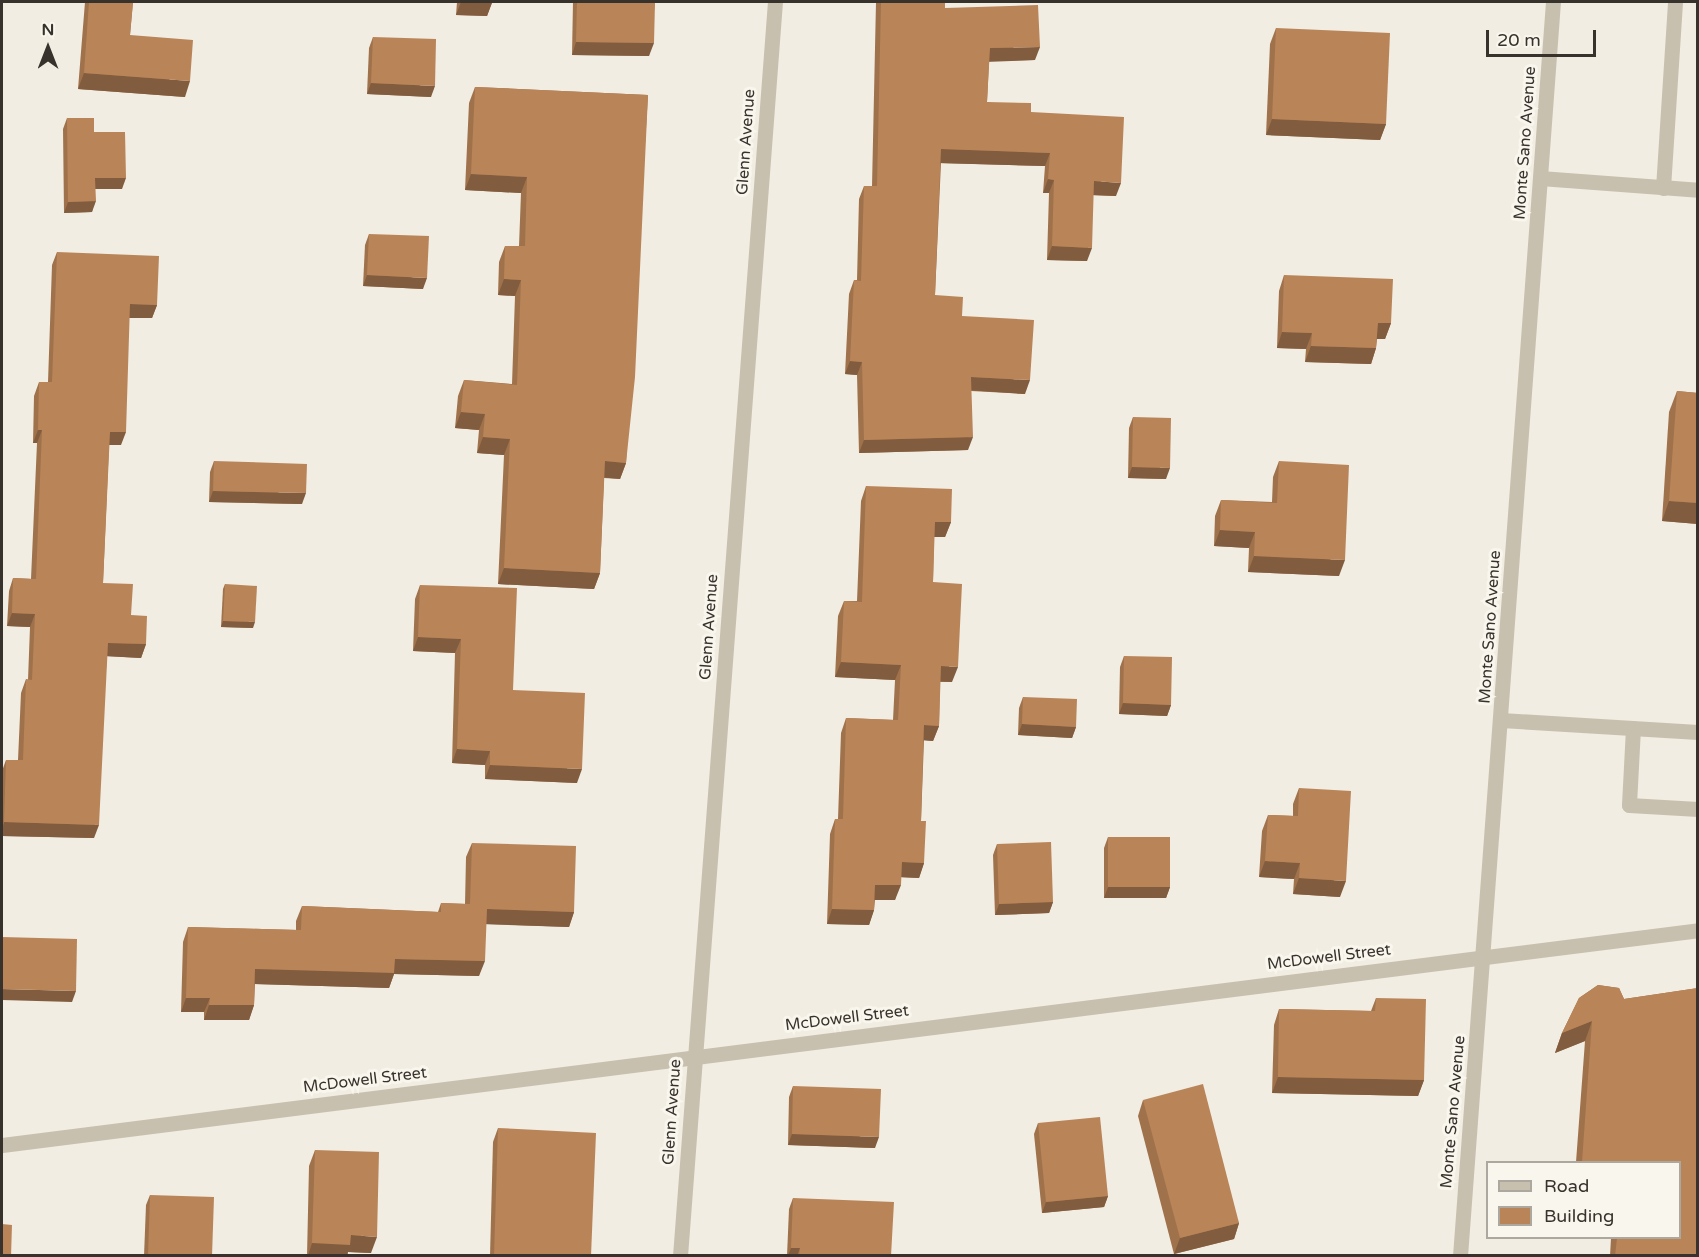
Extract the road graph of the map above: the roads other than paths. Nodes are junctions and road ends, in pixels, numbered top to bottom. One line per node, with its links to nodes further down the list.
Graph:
1 (775, 2): 13 (street, Glenn Avenue)
2 (1553, 2): 4 (street, Monte Sano Avenue)
3 (1675, 2): 5 (street)
4 (1540, 178): 5 (street); 7 (street, Monte Sano Avenue)
5 (1662, 188): 6 (street)
6 (1698, 190)
7 (1501, 720): 8 (street); 12 (street, Monte Sano Avenue)
8 (1633, 728): 9 (street); 10 (street)
9 (1698, 732)
10 (1698, 809)
11 (1698, 930): 12 (street, McDowell Street)
12 (1484, 955): 13 (street, McDowell Street); 16 (street, Monte Sano Avenue)
13 (694, 1056): 14 (street, McDowell Street); 15 (street, Glenn Avenue)
14 (2, 1145)
15 (680, 1256)
16 (1460, 1256)

